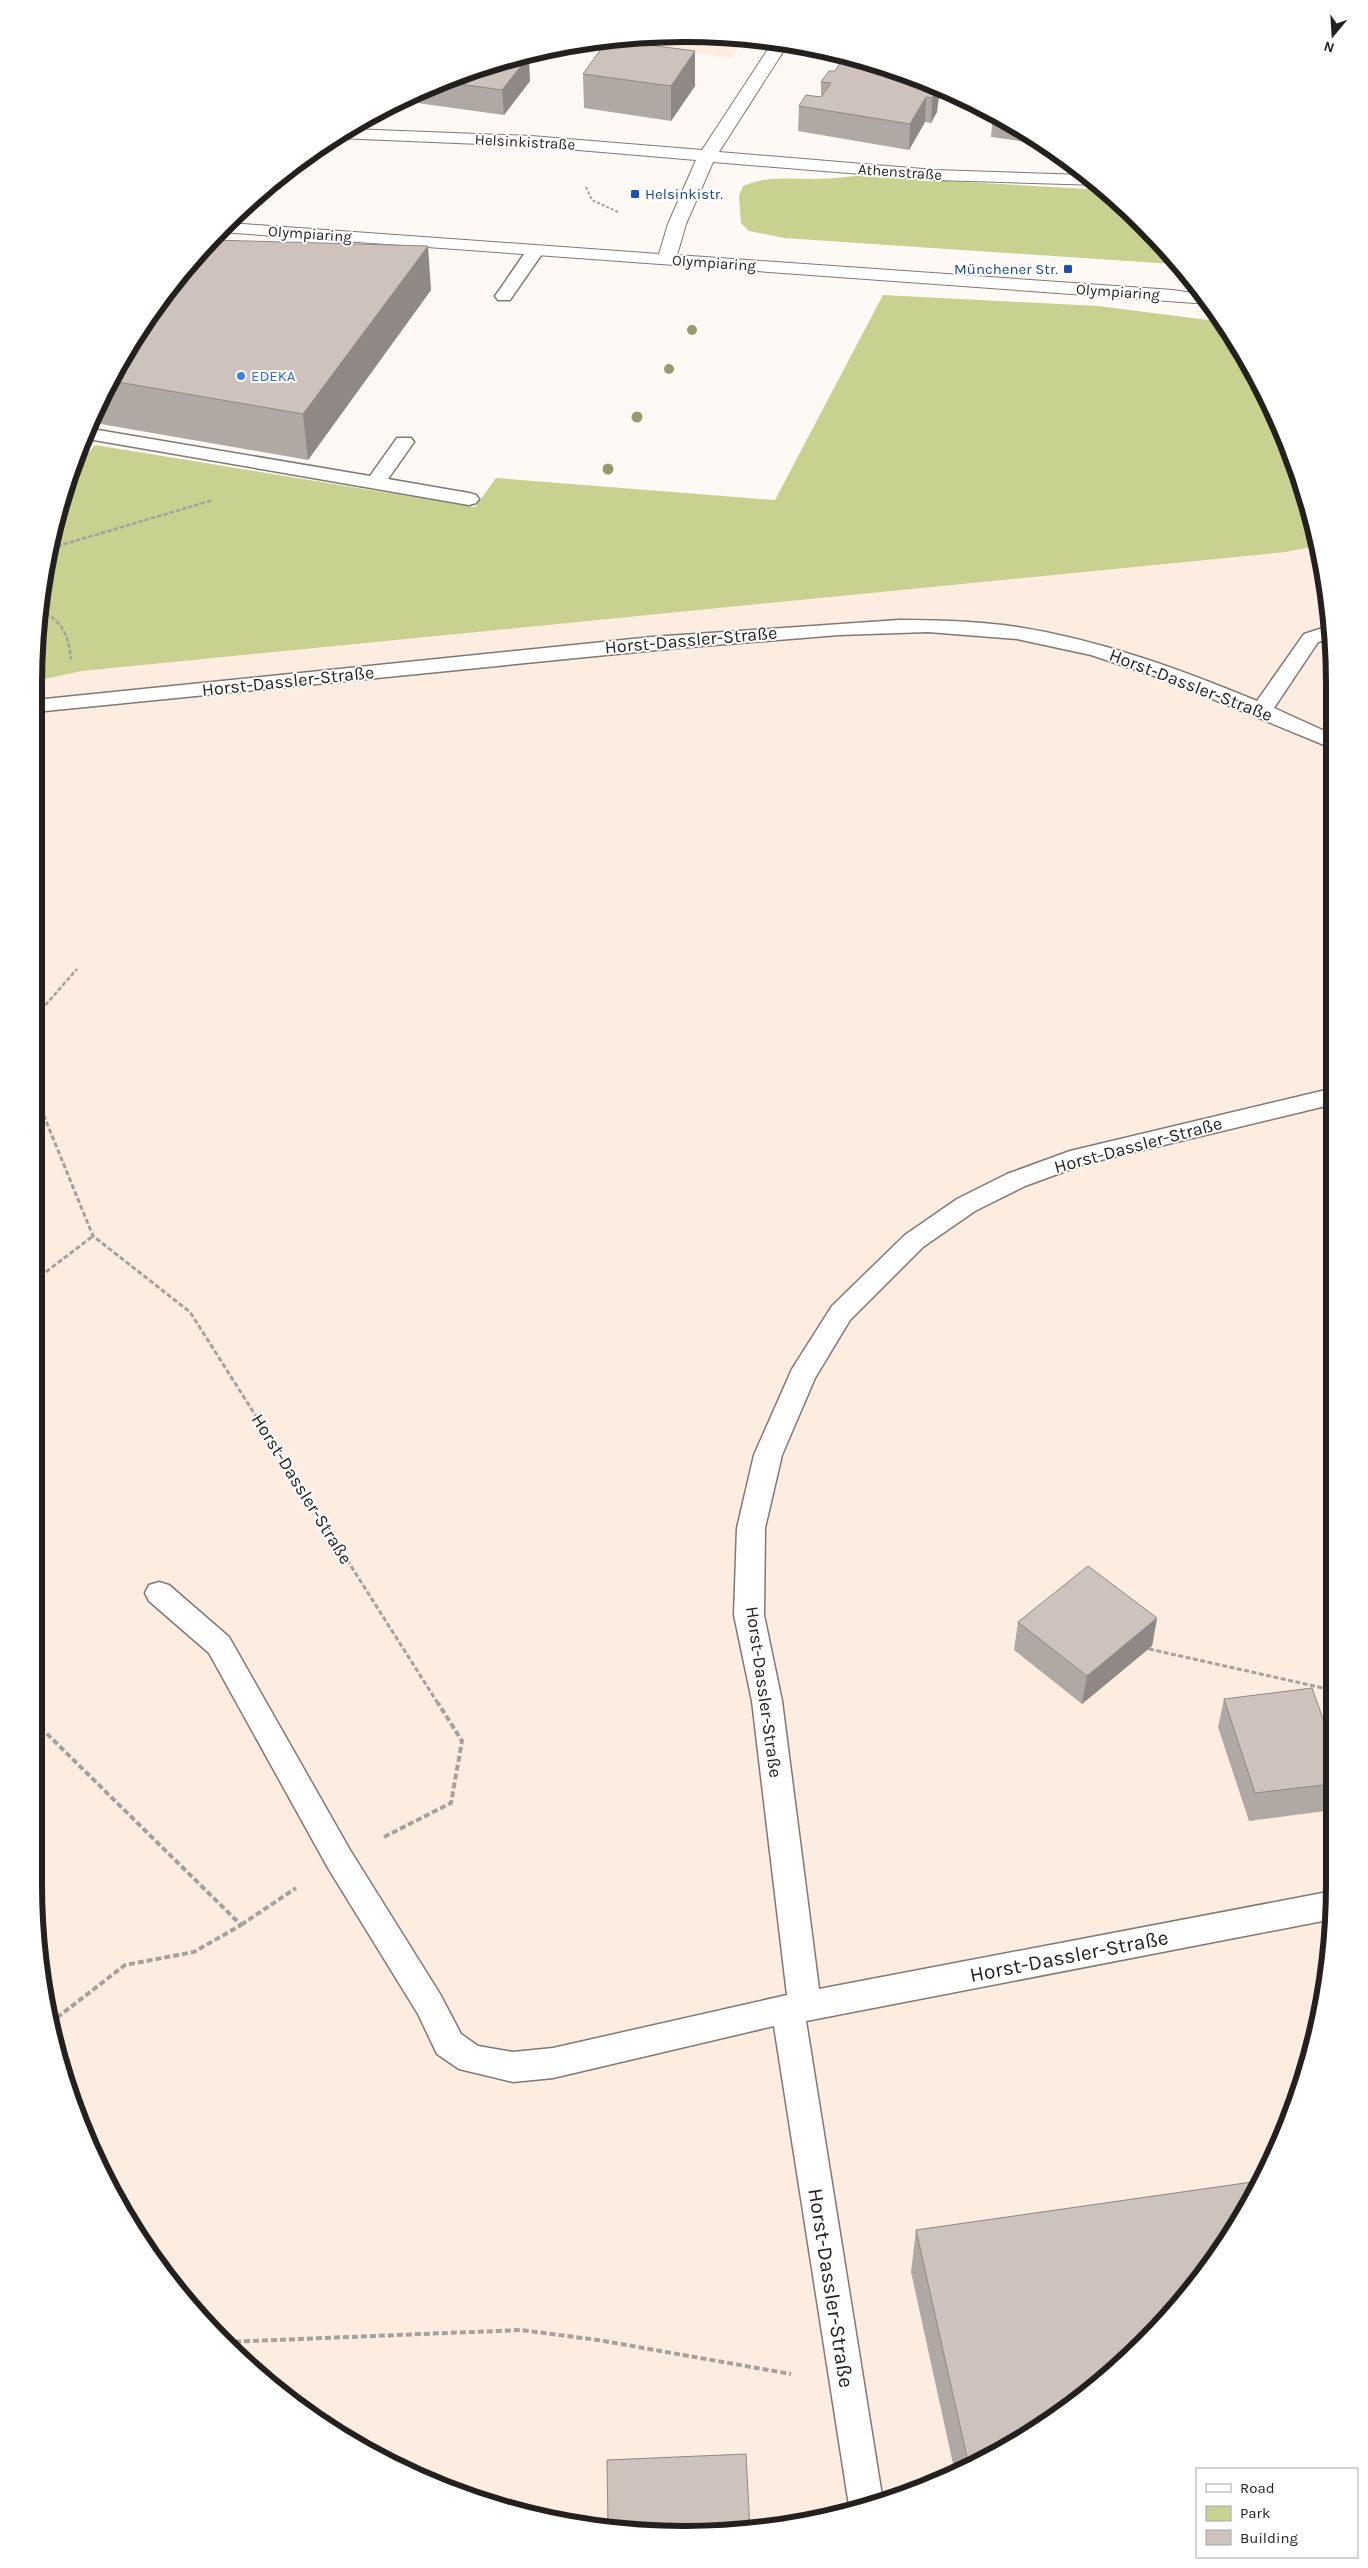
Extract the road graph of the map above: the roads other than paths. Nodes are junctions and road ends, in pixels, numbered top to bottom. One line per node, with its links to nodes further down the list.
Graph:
1 (776, 49): 3 (street)
2 (353, 134): 3 (street, Helsinkistraße)
3 (707, 156): 4 (street, Athenstraße); 7 (street)
4 (1082, 181)
5 (232, 229): 6 (street, Olympiaring)
6 (535, 251): 7 (street, Olympiaring); 8 (lane)
7 (666, 260): 9 (street, Olympiaring)
8 (504, 296)
9 (1197, 299)
10 (93, 435): 12 (lane)
11 (404, 442): 12 (lane)
12 (375, 483): 13 (lane)
13 (469, 499)
14 (1323, 634): 16 (lane)
15 (42, 705): 16 (lane, Horst-Dassler-Straße)
16 (1262, 710): 17 (lane, Horst-Dassler-Straße)
17 (1326, 740)
18 (1326, 1098): 21 (lane, Horst-Dassler-Straße)
19 (159, 1593): 21 (lane, Horst-Dassler-Straße)
20 (1325, 1907): 21 (lane, Horst-Dassler-Straße)
21 (796, 2008): 22 (lane, Horst-Dassler-Straße)
22 (865, 2499)

